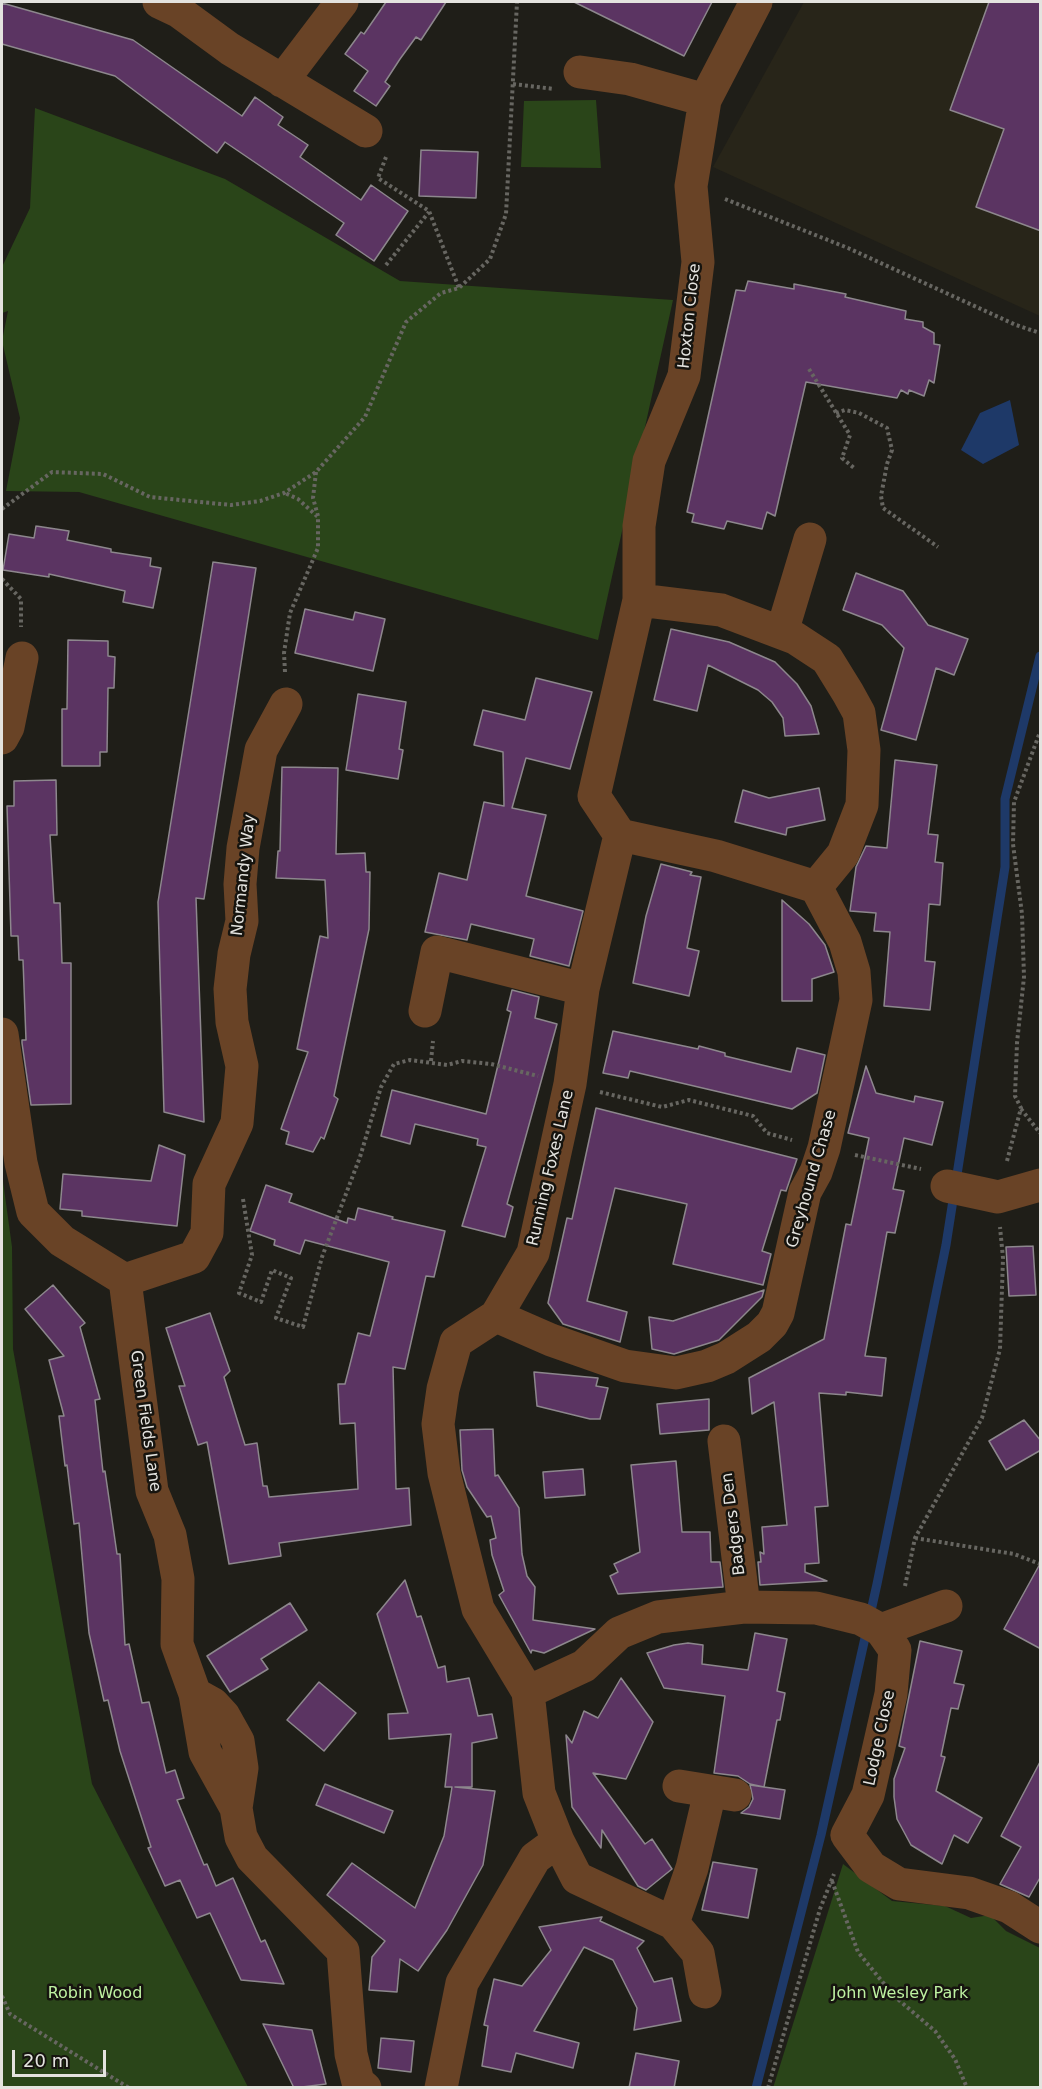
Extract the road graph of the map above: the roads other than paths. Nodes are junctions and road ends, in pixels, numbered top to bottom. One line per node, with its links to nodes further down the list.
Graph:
1 (159, 2): 5 (street)
2 (342, 2): 5 (street)
3 (756, 2): 6 (street, Hoxton Close)
4 (580, 72): 6 (street)
5 (282, 81): 7 (street)
6 (705, 100): 9 (street, Hoxton Close)
7 (377, 140)
8 (816, 549): 10 (street)
9 (639, 600): 10 (street); 14 (street)
10 (782, 632): 15 (street)
11 (22, 658): 13 (street)
12 (286, 704): 21 (street, Normandy Way)
13 (2, 738)
14 (620, 835): 15 (street); 16 (street, Running Foxes Lane)
15 (816, 887): 22 (street, Greyhound Chase)
16 (584, 989): 17 (street); 22 (street, Running Foxes Lane)
17 (425, 1011)
18 (2, 1034): 21 (street)
19 (1041, 1185): 20 (street)
20 (947, 1186)
21 (126, 1280): 33 (street, Green Fields Lane)
22 (496, 1317): 27 (street, Running Foxes Lane)
23 (724, 1441): 25 (street, Badgers Den)
24 (946, 1606): 26 (street)
25 (744, 1607): 26 (street); 27 (street)
26 (881, 1630): 31 (street, Lodge Close)
27 (528, 1692): 29 (street, Running Foxes Lane)
28 (708, 1791): 30 (street)
29 (558, 1841): 30 (street, Running Foxes Lane); 34 (street)
30 (673, 1923): 32 (street)
31 (1041, 1927)
32 (705, 1992)
33 (365, 2088)
34 (441, 2088)

